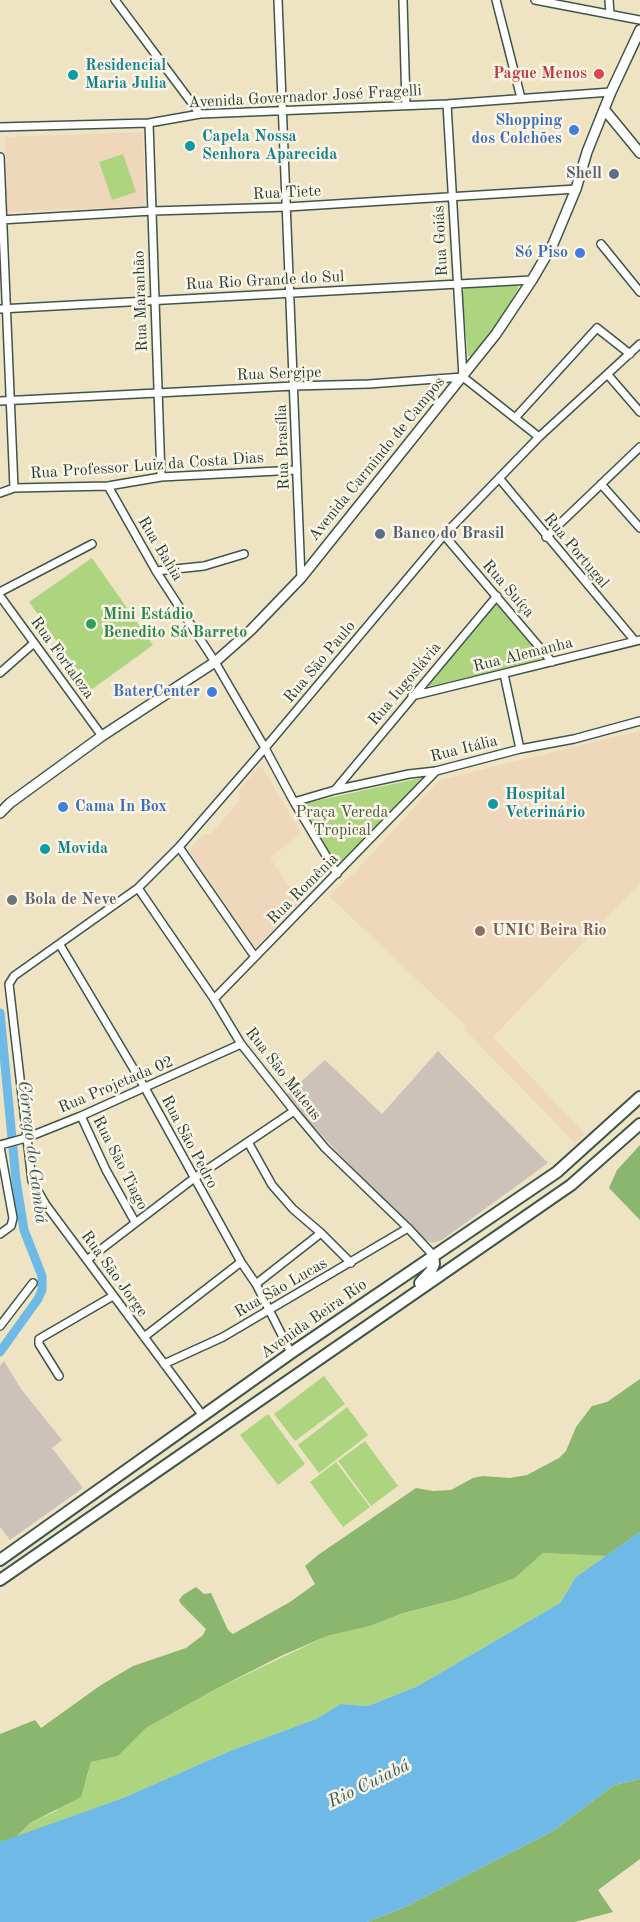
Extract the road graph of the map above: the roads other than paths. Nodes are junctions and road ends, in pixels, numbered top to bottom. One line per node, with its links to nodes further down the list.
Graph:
1 (115, 0): 16 (street)
2 (278, 0): 15 (street, Rua Brasília)
3 (404, 0): 13 (street)
4 (496, 0): 11 (street)
5 (538, 0): 7 (street)
6 (609, 0): 7 (street)
7 (610, 14): 8 (street)
8 (640, 20)
9 (640, 30): 10 (main road, Avenida Carmindo de Campos)
10 (611, 92): 11 (street, Avenida Governador José Fragelli); 14 (main road, Avenida Carmindo de Campos)
11 (521, 98): 12 (street, Avenida Governador José Fragelli)
12 (447, 104): 13 (street, Avenida Governador José Fragelli); 22 (street, Rua Goiás)
13 (406, 105): 15 (street, Avenida Governador José Fragelli)
14 (604, 109): 19 (main road); 21 (main road, Avenida Carmindo de Campos)
15 (283, 110): 16 (street, Avenida Governador José Fragelli); 23 (street, Rua Brasília)
16 (200, 114): 17 (street, Avenida Governador José Fragelli)
17 (149, 123): 18 (street, Avenida Governador José Fragelli); 24 (street, Rua Maranhão)
18 (0, 127)
19 (640, 153)
20 (0, 157): 25 (street)
21 (576, 189): 22 (street, Rua Tiete); 27 (main road, Avenida Carmindo de Campos)
22 (452, 197): 23 (street, Rua Tiete); 28 (street, Rua Goiás)
23 (287, 207): 24 (street, Rua Tiete); 30 (street, Rua Brasília)
24 (152, 211): 25 (street, Rua Tiete); 31 (street, Rua Maranhão)
25 (1, 220): 32 (street)
26 (602, 244): 29 (street)
27 (532, 280): 28 (street, Rua Rio Grande do Sul); 36 (main road, Avenida Carmindo de Campos)
28 (457, 284): 30 (street, Rua Rio Grande do Sul); 36 (street, Rua Goiás)
29 (640, 292)
30 (290, 293): 31 (street, Rua Rio Grande do Sul); 37 (street, Rua Brasília)
31 (155, 301): 32 (street, Rua Rio Grande do Sul); 38 (street, Rua Maranhão)
32 (3, 309): 40 (street)
33 (640, 344): 34 (street, Rua São Paulo)
34 (630, 354): 35 (street, Rua São Paulo); 42 (street)
35 (608, 375): 41 (street); 43 (street, Rua São Paulo)
36 (463, 377): 37 (street, Rua Sergipe); 42 (street); 58 (main road, Avenida Carmindo de Campos)
37 (294, 386): 38 (street, Rua Sergipe); 45 (street, Rua Brasília)
38 (158, 393): 40 (street, Rua Sergipe); 46 (street, Rua Maranhão)
39 (0, 400): 40 (street, Rua Sergipe)
40 (10, 400): 50 (street)
41 (640, 412)
42 (515, 418): 43 (street)
43 (539, 437): 47 (street, Rua São Paulo)
44 (640, 447): 48 (street)
45 (297, 470): 46 (street, Rua Professor Luiz da Costa Dias); 58 (street, Rua Brasília)
46 (161, 477): 49 (street, Rua Professor Luiz da Costa Dias)
47 (499, 478): 53 (street, Rua São Paulo); 54 (street, Rua Portugal)
48 (601, 484): 52 (street); 54 (street)
49 (108, 486): 50 (street, Rua Professor Luiz da Costa Dias); 57 (street, Rua Bahia)
50 (14, 488): 51 (street, Rua Professor Luiz da Costa Dias)
51 (0, 494)
52 (640, 528)
53 (444, 535): 60 (street, Rua Suíça); 70 (street, Rua São Paulo)
54 (546, 537): 61 (street, Rua Portugal)
55 (92, 543): 59 (street)
56 (244, 554): 57 (street)
57 (156, 571): 63 (street, Rua Bahia)
58 (301, 578): 63 (main road, Avenida Carmindo de Campos)
59 (0, 594): 62 (street, Rua Fortaleza)
60 (497, 597): 64 (street, Rua Suíça); 67 (street, Rua Iugoslávia)
61 (637, 640): 64 (street, Rua Alemanha)
62 (34, 643): 65 (street); 69 (street, Rua Fortaleza)
63 (215, 662): 69 (main road, Avenida Carmindo de Campos); 70 (street, Rua Bahia)
64 (552, 662): 66 (street, Rua Alemanha)
65 (0, 673)
66 (504, 674): 67 (street, Rua Alemanha); 71 (street)
67 (412, 696): 73 (street, Rua Iugoslávia)
68 (640, 721): 71 (street, Rua Itália)
69 (102, 736): 75 (main road, Avenida Carmindo de Campos)
70 (265, 748): 74 (street); 78 (street, Rua São Paulo)
71 (520, 749): 72 (street, Rua Itália)
72 (436, 771): 73 (street, Rua Itália); 79 (street, Rua Romênia)
73 (335, 790): 74 (street, Rua Itália)
74 (294, 802): 79 (street)
75 (10, 803): 76 (main road, Avenida Carmindo de Campos); 77 (main road, Avenida Carmindo de Campos)
76 (0, 807)
77 (0, 813)
78 (179, 847): 80 (street, Rua São Paulo); 82 (street)
79 (337, 874): 82 (street, Rua Romênia)
80 (138, 888): 81 (street, Rua São Paulo); 84 (street, Rua São Mateus)
81 (60, 945): 83 (street, Rua São Paulo); 86 (street, Rua São Pedro)
82 (255, 957): 84 (street, Rua Romênia)
83 (9, 984): 91 (street, Rua São Jorge)
84 (214, 999): 85 (street, Rua São Mateus)
85 (241, 1044): 86 (street, Rua Projetada 02); 88 (street, Rua São Mateus)
86 (145, 1088): 89 (street, Rua Projetada 02); 95 (street, Rua São Pedro)
87 (640, 1097): 100 (main road, Avenida Beira Rio)
88 (294, 1111): 92 (street); 97 (street, Rua São Mateus)
89 (81, 1116): 91 (street, Rua Projetada 02); 96 (street, Rua São Tiago)
90 (640, 1124): 107 (main road)
91 (23, 1139): 93 (street, Rua Projetada 02); 101 (street, Rua São Jorge)
92 (248, 1142): 95 (street); 98 (street)
93 (1, 1146): 94 (street)
94 (2, 1172): 99 (street)
95 (193, 1179): 96 (street); 102 (street, Rua São Pedro)
96 (135, 1222): 101 (street)
97 (408, 1228): 100 (street, Rua São Mateus); 103 (street, Rua São Lucas)
98 (321, 1233): 103 (street); 105 (street)
99 (0, 1234)
100 (433, 1255): 107 (main road); 111 (main road, Avenida Beira Rio)
101 (87, 1260): 106 (street, Rua São Jorge)
102 (241, 1262): 105 (street, Rua São Pedro); 110 (street)
103 (351, 1263): 108 (street, Rua São Lucas)
104 (33, 1283): 109 (street)
105 (256, 1284): 108 (street, Rua São Pedro)
106 (113, 1296): 110 (street, Rua São Jorge); 113 (street)
107 (399, 1303): 114 (main road)
108 (270, 1310): 111 (street, Rua São Pedro); 112 (street, Rua São Lucas)
109 (0, 1326)
110 (144, 1337): 112 (street, Rua São Jorge)
111 (288, 1355): 114 (main road); 115 (main road, Avenida Beira Rio)
112 (164, 1364): 115 (street, Rua São Jorge)
113 (59, 1376)
114 (291, 1380): 117 (main road)
115 (203, 1416): 116 (main road, Avenida Beira Rio)
116 (0, 1560)
117 (0, 1580)

